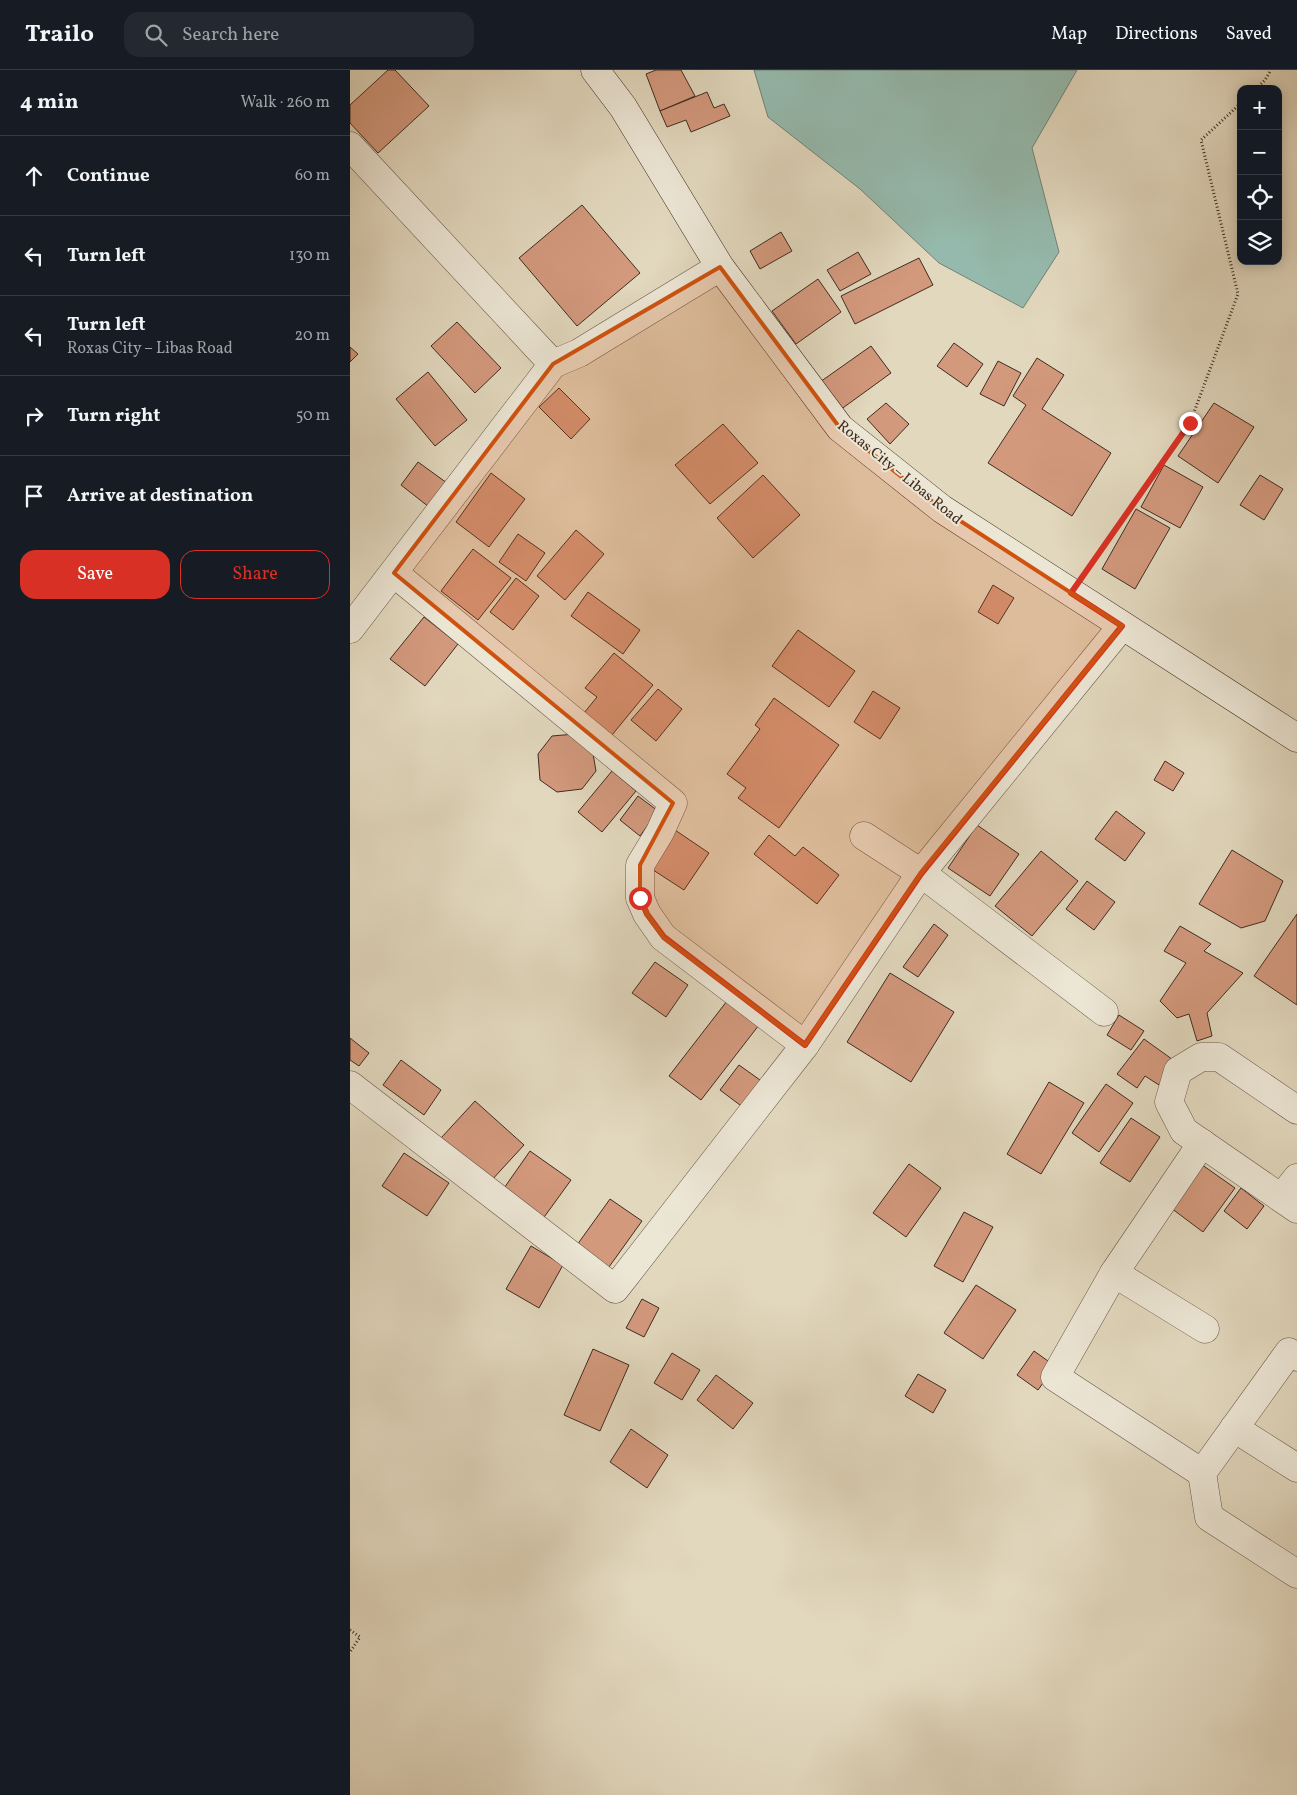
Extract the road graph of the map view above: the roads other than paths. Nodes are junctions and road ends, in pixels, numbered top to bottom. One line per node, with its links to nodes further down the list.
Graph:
1 (595, 70): 3 (street, Roxas City – Libas Road)
2 (350, 146): 4 (street)
3 (720, 267): 4 (street); 6 (street, Roxas City – Libas Road)
4 (553, 364): 5 (street)
5 (394, 573): 7 (street); 12 (street)
6 (1122, 626): 8 (street, Roxas City – Libas Road); 10 (street)
7 (350, 630)
8 (1297, 738)
9 (864, 836): 10 (street)
10 (921, 874): 11 (street); 12 (street)
11 (1104, 1012)
12 (805, 1045): 13 (street)
13 (350, 1085)
14 (1297, 1110): 15 (street)
15 (1202, 1143): 16 (street); 17 (street)
16 (1291, 1195)
17 (1114, 1273): 18 (street); 22 (street)
18 (1205, 1329)
19 (1297, 1356): 20 (street)
20 (1234, 1428): 21 (street); 22 (street)
21 (1297, 1468)
22 (1202, 1473): 23 (street)
23 (1297, 1574)

